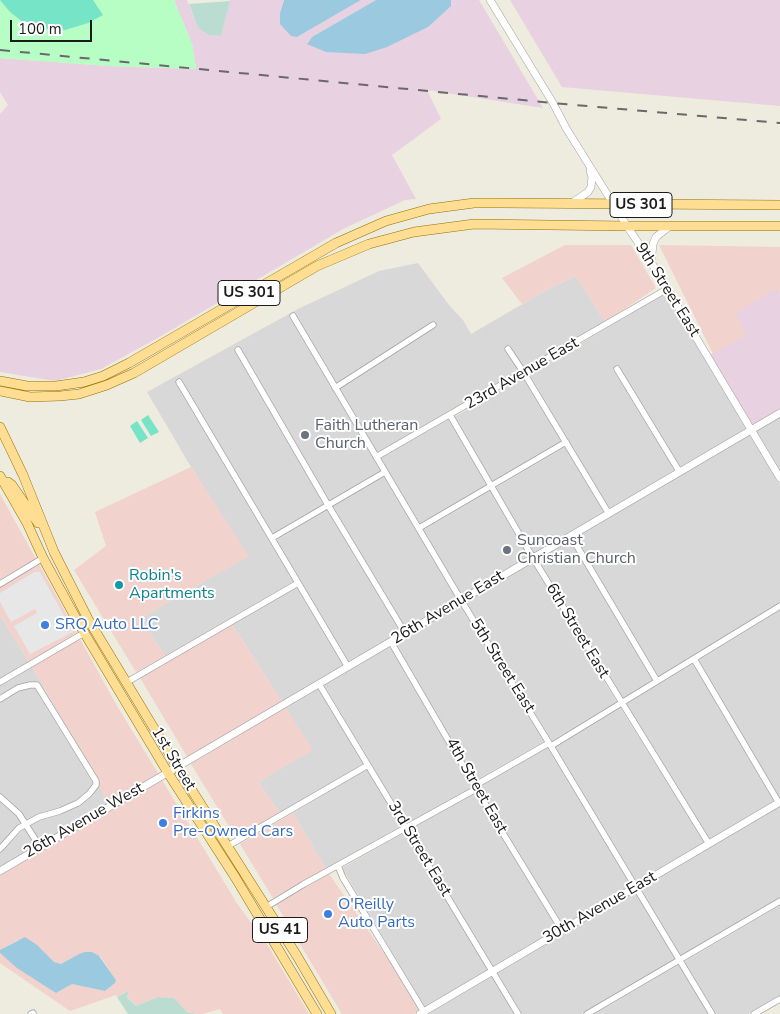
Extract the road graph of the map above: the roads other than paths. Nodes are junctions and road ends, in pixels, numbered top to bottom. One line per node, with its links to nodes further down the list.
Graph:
1 (490, 0): 2 (street, 9th Street East)
2 (587, 161): 3 (street); 4 (street, 9th Street East)
3 (572, 203): 4 (main road, US 301); 17 (main road, US 301)
4 (614, 204): 5 (main road, US 301); 7 (street, 9th Street East)
5 (780, 205)
6 (671, 225): 7 (main road, US 301); 8 (main road, US 301); 9 (street)
7 (627, 226): 9 (street, 9th Street East); 20 (main road, US 301)
8 (780, 226)
9 (651, 262): 10 (street, 9th Street East)
10 (667, 289): 16 (street, 23rd Avenue East); 24 (street, 9th Street East)
11 (293, 316): 19 (street, 5th Street East)
12 (433, 325): 19 (street)
13 (508, 349): 16 (street)
14 (238, 350): 32 (street)
15 (617, 370): 27 (street)
16 (524, 373): 22 (street, 23rd Avenue East); 25 (street)
17 (0, 381)
18 (179, 382): 37 (street)
19 (335, 388): 26 (street, 5th Street East)
20 (0, 391)
21 (780, 413): 24 (street, 26th Avenue East)
22 (450, 415): 26 (street, 23rd Avenue East); 31 (street, 6th Street East)
23 (0, 427): 35 (main road, US 41)
24 (751, 430): 27 (street, 26th Avenue East); 29 (street, 9th Street East)
25 (566, 442): 31 (street); 33 (street)
26 (376, 457): 28 (street, 5th Street East)
27 (679, 471): 33 (street, 26th Avenue East)
28 (385, 472): 32 (street); 34 (street, 5th Street East)
29 (780, 478)
30 (1, 481): 35 (main road); 38 (main road, US 41)
31 (491, 486): 34 (street); 39 (street, 6th Street East)
32 (328, 505): 37 (street); 45 (street)
33 (608, 514): 36 (street, 26th Avenue East)
34 (419, 528): 42 (street, 5th Street East)
35 (47, 535): 38 (main road); 47 (main road, 1st Street / US 41)
36 (571, 536): 39 (street, 26th Avenue East); 52 (street)
37 (272, 538): 40 (street)
38 (43, 558): 41 (street); 44 (main road, 1st Street / US 41); 47 (main road)
39 (533, 558): 42 (street, 26th Avenue East); 55 (street, 6th Street East)
40 (298, 583): 49 (street); 51 (street)
41 (0, 584)
42 (461, 600): 45 (street, 26th Avenue East); 56 (street, 5th Street East)
43 (780, 606): 48 (street)
44 (84, 632): 50 (street); 59 (main road, 1st Street / US 41)
45 (405, 633): 46 (street, 26th Avenue East)
46 (391, 642): 49 (street, 26th Avenue East); 60 (street, 4th Street East)
47 (105, 648): 51 (main road, 1st Street / US 41)
48 (694, 659): 52 (street); 62 (street)
49 (348, 667): 53 (street, 26th Avenue East)
50 (0, 682)
51 (127, 682): 58 (main road, 1st Street / US 41)
52 (657, 682): 55 (street)
53 (320, 684): 57 (street, 3rd Street East); 58 (street, 26th Avenue East)
54 (0, 699): 63 (street)
55 (621, 703): 56 (street); 65 (street, 6th Street East)
56 (550, 744): 60 (street); 72 (street, 5th Street East)
57 (368, 765): 64 (street, 3rd Street East); 66 (street)
58 (178, 767): 59 (street, 26th Avenue East); 66 (main road, 1st Street / US 41)
59 (168, 773): 67 (street, 26th Avenue West); 69 (main road, 1st Street / US 41)
60 (475, 787): 64 (street); 76 (street, 4th Street East)
61 (0, 797): 63 (street)
62 (780, 802): 65 (street, 30th Avenue East)
63 (26, 824): 67 (street); 68 (street)
64 (406, 828): 70 (street); 78 (street, 3rd Street East)
65 (709, 844): 72 (street, 30th Avenue East)
66 (228, 846): 74 (main road, 1st Street / US 41)
67 (40, 847): 71 (street, 26th Avenue West)
68 (0, 849)
69 (219, 853): 74 (main road); 75 (main road, 1st Street / US 41)
70 (338, 866): 74 (street); 81 (street)
71 (0, 870)
72 (636, 887): 76 (street, 30th Avenue East); 77 (street, 5th Street East)
73 (780, 901): 77 (street)
74 (266, 907): 79 (main road, 1st Street / US 41)
75 (261, 920): 79 (main road); 83 (main road, 1st Street / US 41)
76 (562, 930): 78 (street, 30th Avenue East)
77 (680, 960): 86 (street); 87 (street, 5th Street East)
78 (493, 972): 81 (street, 30th Avenue East); 85 (street, 3rd Street East)
79 (312, 982): 84 (main road, 1st Street / US 41)
80 (780, 999): 82 (street)
81 (422, 1013)
82 (757, 1013)
83 (317, 1014)
84 (330, 1014)
85 (518, 1014)
86 (587, 1014)
87 (712, 1014)

